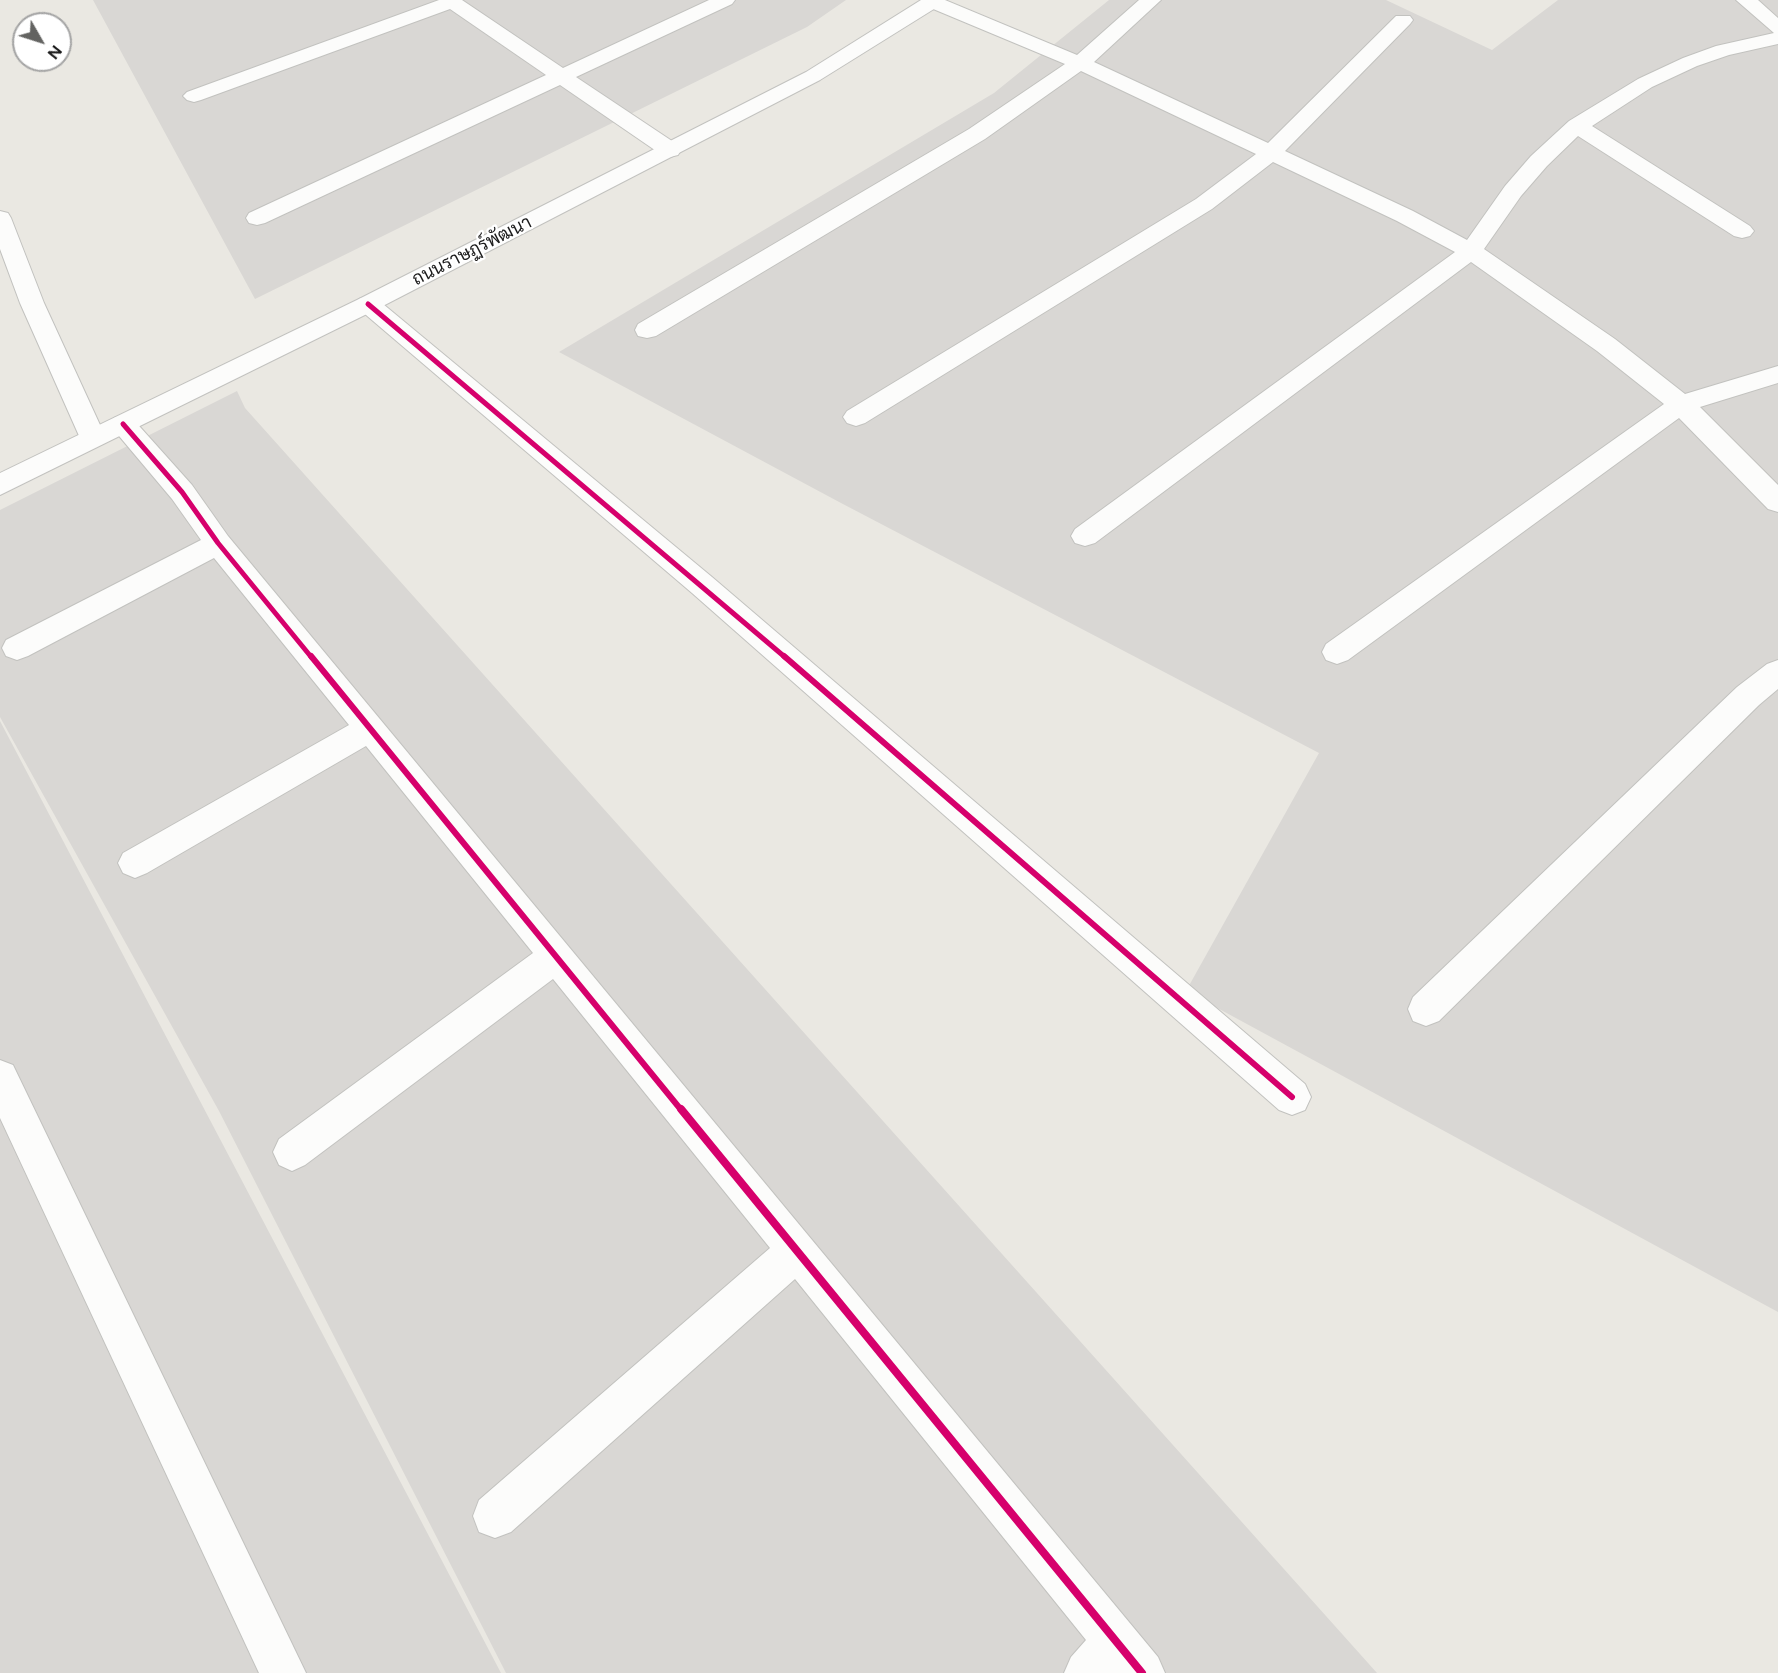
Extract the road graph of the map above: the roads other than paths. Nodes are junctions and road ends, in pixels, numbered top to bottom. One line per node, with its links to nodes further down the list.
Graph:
1 (725, 0): 10 (street)
2 (1151, 0): 9 (street)
3 (1746, 0): 7 (street)
4 (450, 1): 10 (street); 11 (street)
5 (934, 1): 9 (street); 13 (street, ถนนราษฏร์พัฒนา)
6 (1403, 20): 14 (street)
7 (1778, 28)
8 (1778, 38): 12 (street)
9 (1080, 63): 14 (street); 20 (street)
10 (563, 77): 13 (street); 16 (street)
11 (194, 96)
12 (1577, 126): 17 (street); 18 (street)
13 (669, 150): 19 (street, ถนนราษฏร์พัฒนา)
14 (1271, 153): 18 (street); 23 (street)
15 (0, 218): 24 (street)
16 (257, 218)
17 (1742, 231)
18 (1471, 251): 22 (street); 27 (street)
19 (368, 304): 24 (street, ถนนราษฏร์พัฒนา); 37 (street)
20 (647, 330)
21 (1778, 374): 22 (street)
22 (1681, 404): 26 (street); 30 (street)
23 (856, 417)
24 (108, 431): 25 (street, ถนนราษฏร์พัฒนา); 28 (street)
25 (0, 485)
26 (1778, 502)
27 (1086, 536)
28 (218, 543): 29 (street); 32 (street)
29 (16, 648)
30 (1336, 652)
31 (1778, 672): 35 (street)
32 (369, 728): 33 (street); 34 (street)
33 (135, 863)
34 (557, 956): 38 (street); 39 (street)
35 (1426, 1008)
36 (0, 1078): 42 (street)
37 (1292, 1097)
38 (292, 1152)
39 (797, 1251): 40 (street); 41 (street)
40 (495, 1516)
41 (1115, 1662)
42 (283, 1673)

